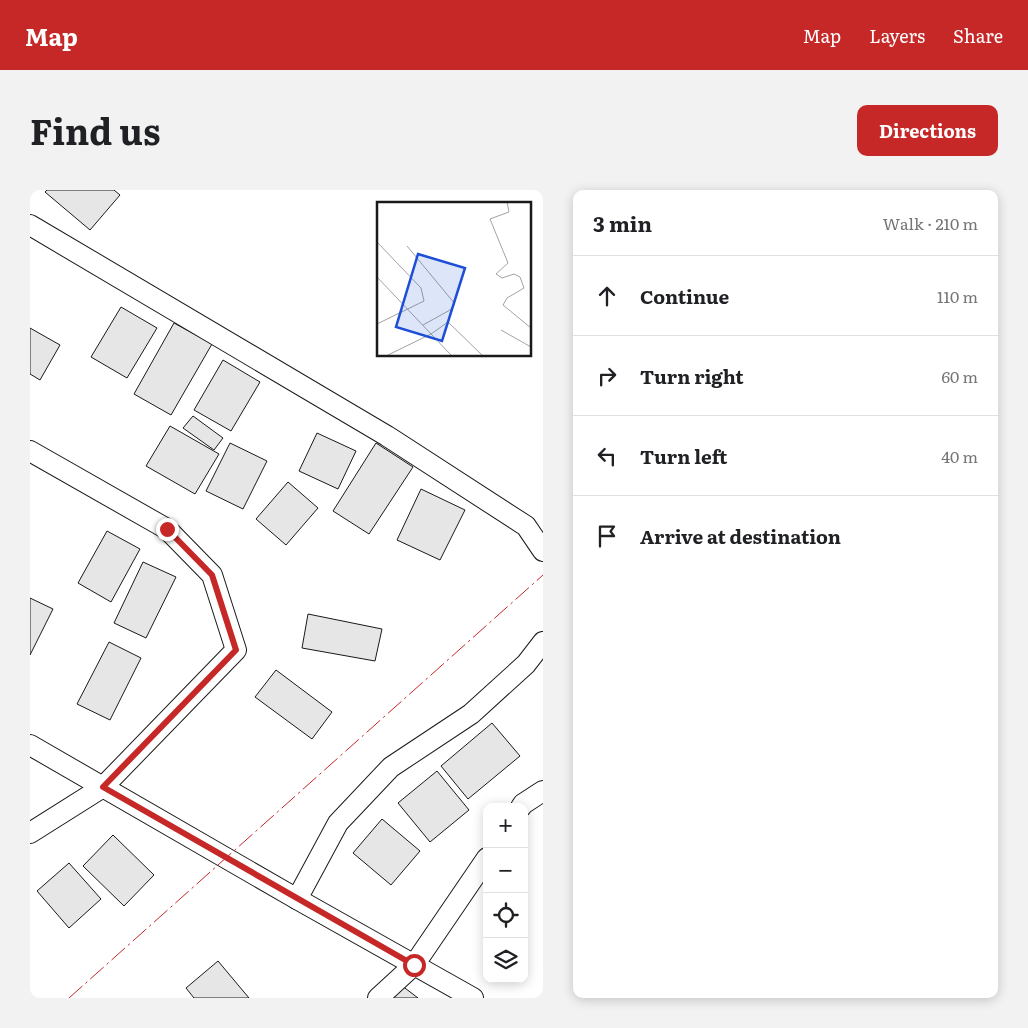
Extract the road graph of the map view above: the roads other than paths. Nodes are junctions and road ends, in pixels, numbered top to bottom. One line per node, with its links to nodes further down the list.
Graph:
1 (30, 225): 3 (street)
2 (30, 451): 6 (street)
3 (543, 551)
4 (543, 642): 11 (street)
5 (30, 745): 6 (street)
6 (103, 787): 9 (street); 11 (street)
7 (543, 791): 8 (street)
8 (525, 803)
9 (30, 833)
10 (483, 864): 12 (street)
11 (298, 899): 12 (street)
12 (414, 965): 13 (street); 14 (street)
13 (378, 998)
14 (473, 998)

